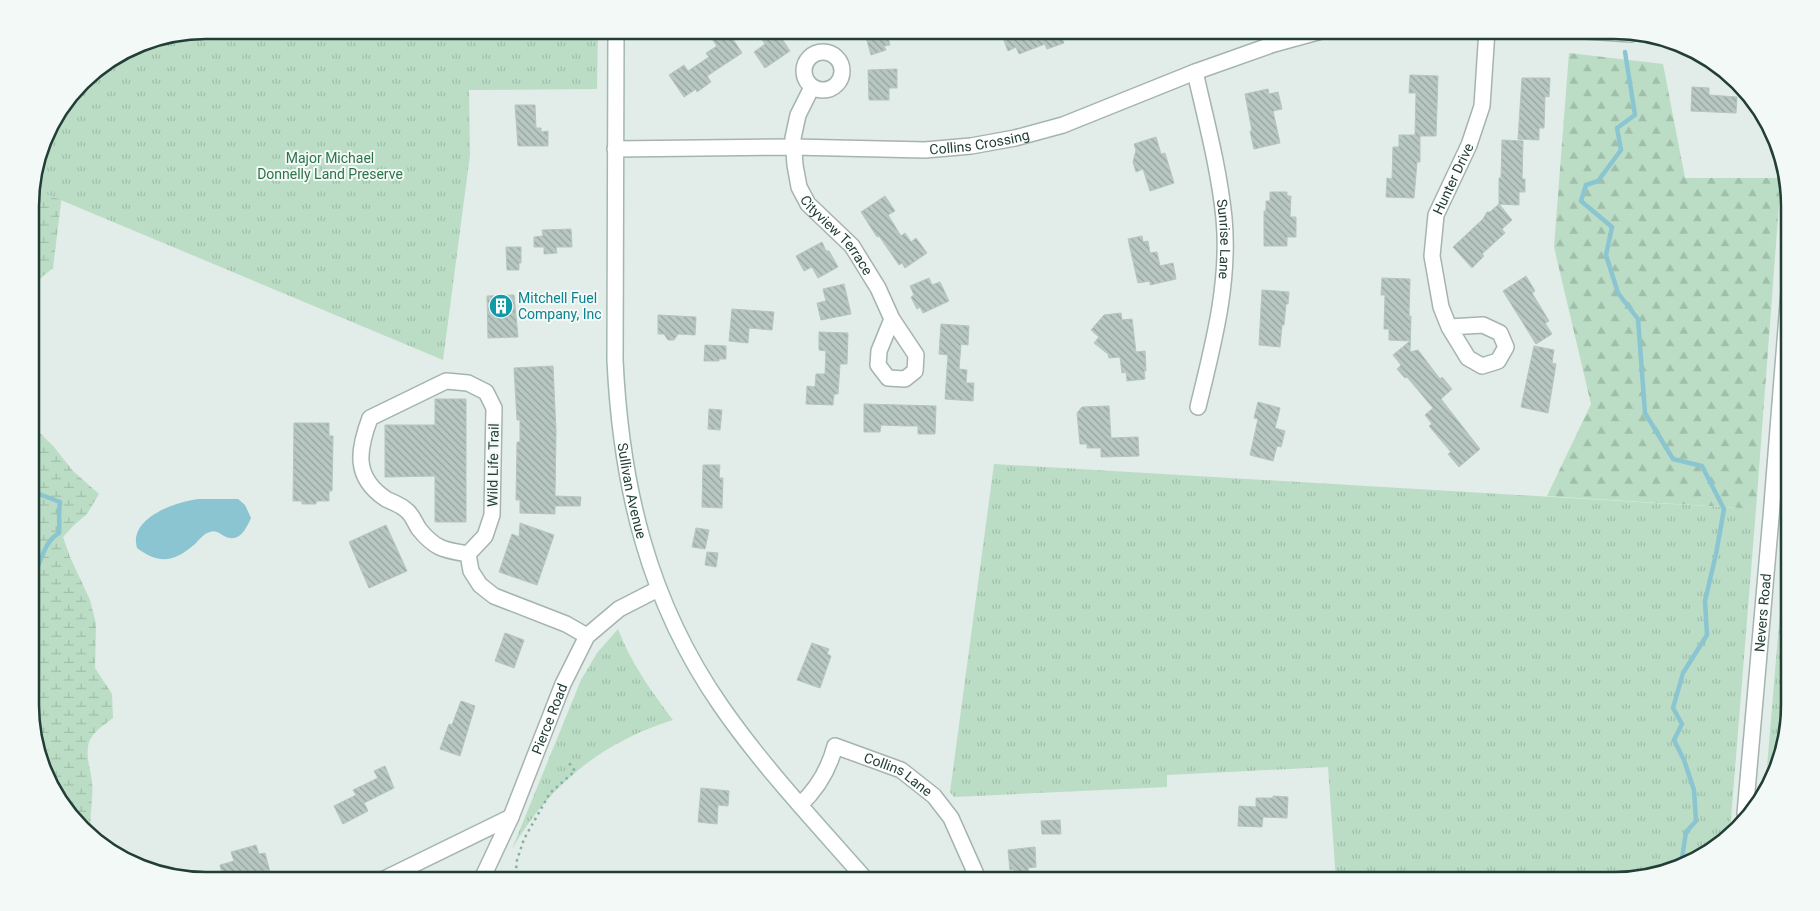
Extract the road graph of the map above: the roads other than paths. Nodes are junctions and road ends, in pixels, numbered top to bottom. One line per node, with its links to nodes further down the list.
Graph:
1 (616, 39): 7 (street, Sullivan Avenue)
2 (1292, 39): 4 (street, Collins Crossing)
3 (1486, 39): 9 (street, Hunter Drive)
4 (1195, 72): 6 (street, Collins Crossing); 11 (street, Sunrise Lane)
5 (812, 87): 6 (street, Cityview Terrace)
6 (793, 147): 7 (street, Collins Crossing); 8 (street, Cityview Terrace)
7 (615, 149): 13 (street, Sullivan Avenue)
8 (892, 319)
9 (1449, 328)
10 (1781, 391): 16 (street, Nevers Road)
11 (1198, 407)
12 (468, 554): 12 (street, Wild Life Trail); 14 (street)
13 (658, 589): 14 (street, Pierce Road); 15 (street, Sullivan Avenue)
14 (587, 636): 17 (street, Pierce Road)
15 (800, 805): 20 (street, Sullivan Avenue); 21 (street, Collins Lane)
16 (1746, 808)
17 (511, 817): 18 (street); 19 (street, Pierce Road)
18 (398, 872)
19 (485, 872)
20 (858, 872)
21 (976, 872)

